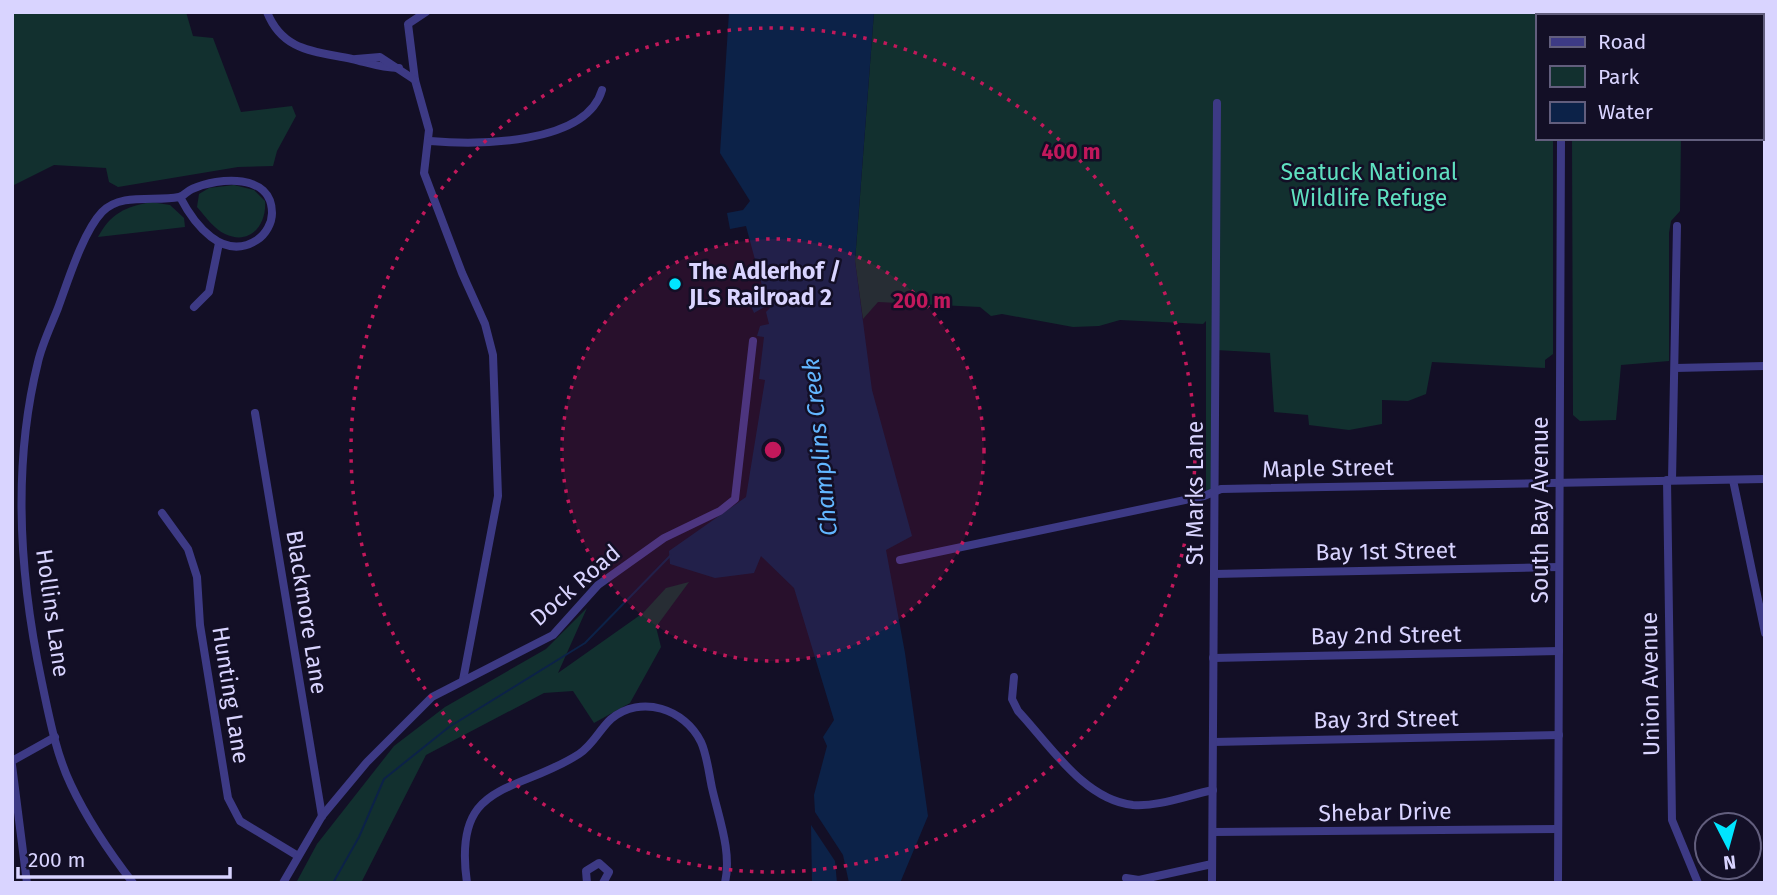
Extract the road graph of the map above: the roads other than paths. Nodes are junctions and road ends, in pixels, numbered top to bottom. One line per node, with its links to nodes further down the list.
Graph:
1 (267, 12): 3 (street)
2 (426, 12): 3 (street)
3 (415, 80): 7 (street)
4 (602, 90): 7 (street)
5 (1217, 103): 22 (street, St Marks Lane)
6 (1561, 140): 20 (street, South Bay Avenue)
7 (430, 141): 31 (street)
8 (180, 197): 10 (street); 10 (street, Hollins Lane); 19 (street, Hollins Lane)
9 (1677, 226): 14 (street, Union Avenue)
10 (219, 243): 11 (street)
11 (194, 307)
12 (753, 341): 31 (street, Dock Road)
13 (1765, 366): 14 (street)
14 (1675, 368): 17 (street, Union Avenue)
15 (254, 414): 37 (street, Blackmore Lane)
16 (1765, 479): 18 (street, Maple Street)
17 (1669, 480): 18 (street, Maple Street); 20 (street, Maple Street); 52 (street, Union Avenue)
18 (1733, 480): 27 (street)
19 (23, 483): 21 (street); 33 (street, Hollins Lane)
20 (1560, 483): 22 (street, Maple Street); 25 (street, South Bay Avenue)
21 (12, 487)
22 (1214, 492): 24 (street, Maple Street); 26 (street, St Marks Lane)
23 (162, 513): 40 (street, Hunting Lane)
24 (900, 560)
25 (1559, 567): 26 (street, Bay 1st Street); 28 (street, South Bay Avenue)
26 (1214, 574): 29 (street, St Marks Lane)
27 (1765, 633)
28 (1559, 651): 29 (street, Bay 2nd Street); 32 (street, South Bay Avenue)
29 (1213, 658): 34 (street, St Marks Lane)
30 (1014, 677): 36 (street)
31 (463, 680): 37 (street, Dock Road)
32 (1559, 734): 34 (street, Bay 3rd Street); 38 (street, South Bay Avenue)
33 (55, 737): 35 (street); 44 (street, Hollins Lane)
34 (1213, 742): 36 (street, St Marks Lane)
35 (12, 763): 43 (street)
36 (1213, 790): 39 (street, St Marks Lane)
37 (322, 816): 40 (street, Dock Road)
38 (1558, 829): 39 (street, Shebar Drive); 51 (street, South Bay Avenue)
39 (1213, 832): 41 (street, St Marks Lane)
40 (298, 856): 45 (street, Dock Road)
41 (1212, 864): 42 (street); 50 (street, St Marks Lane)
42 (1126, 878)
43 (27, 883)
44 (133, 883)
45 (282, 883)
46 (467, 883): 49 (street)
47 (587, 883): 48 (street)
48 (603, 883)
49 (724, 883)
50 (1212, 883)
51 (1558, 883)
52 (1698, 883)

